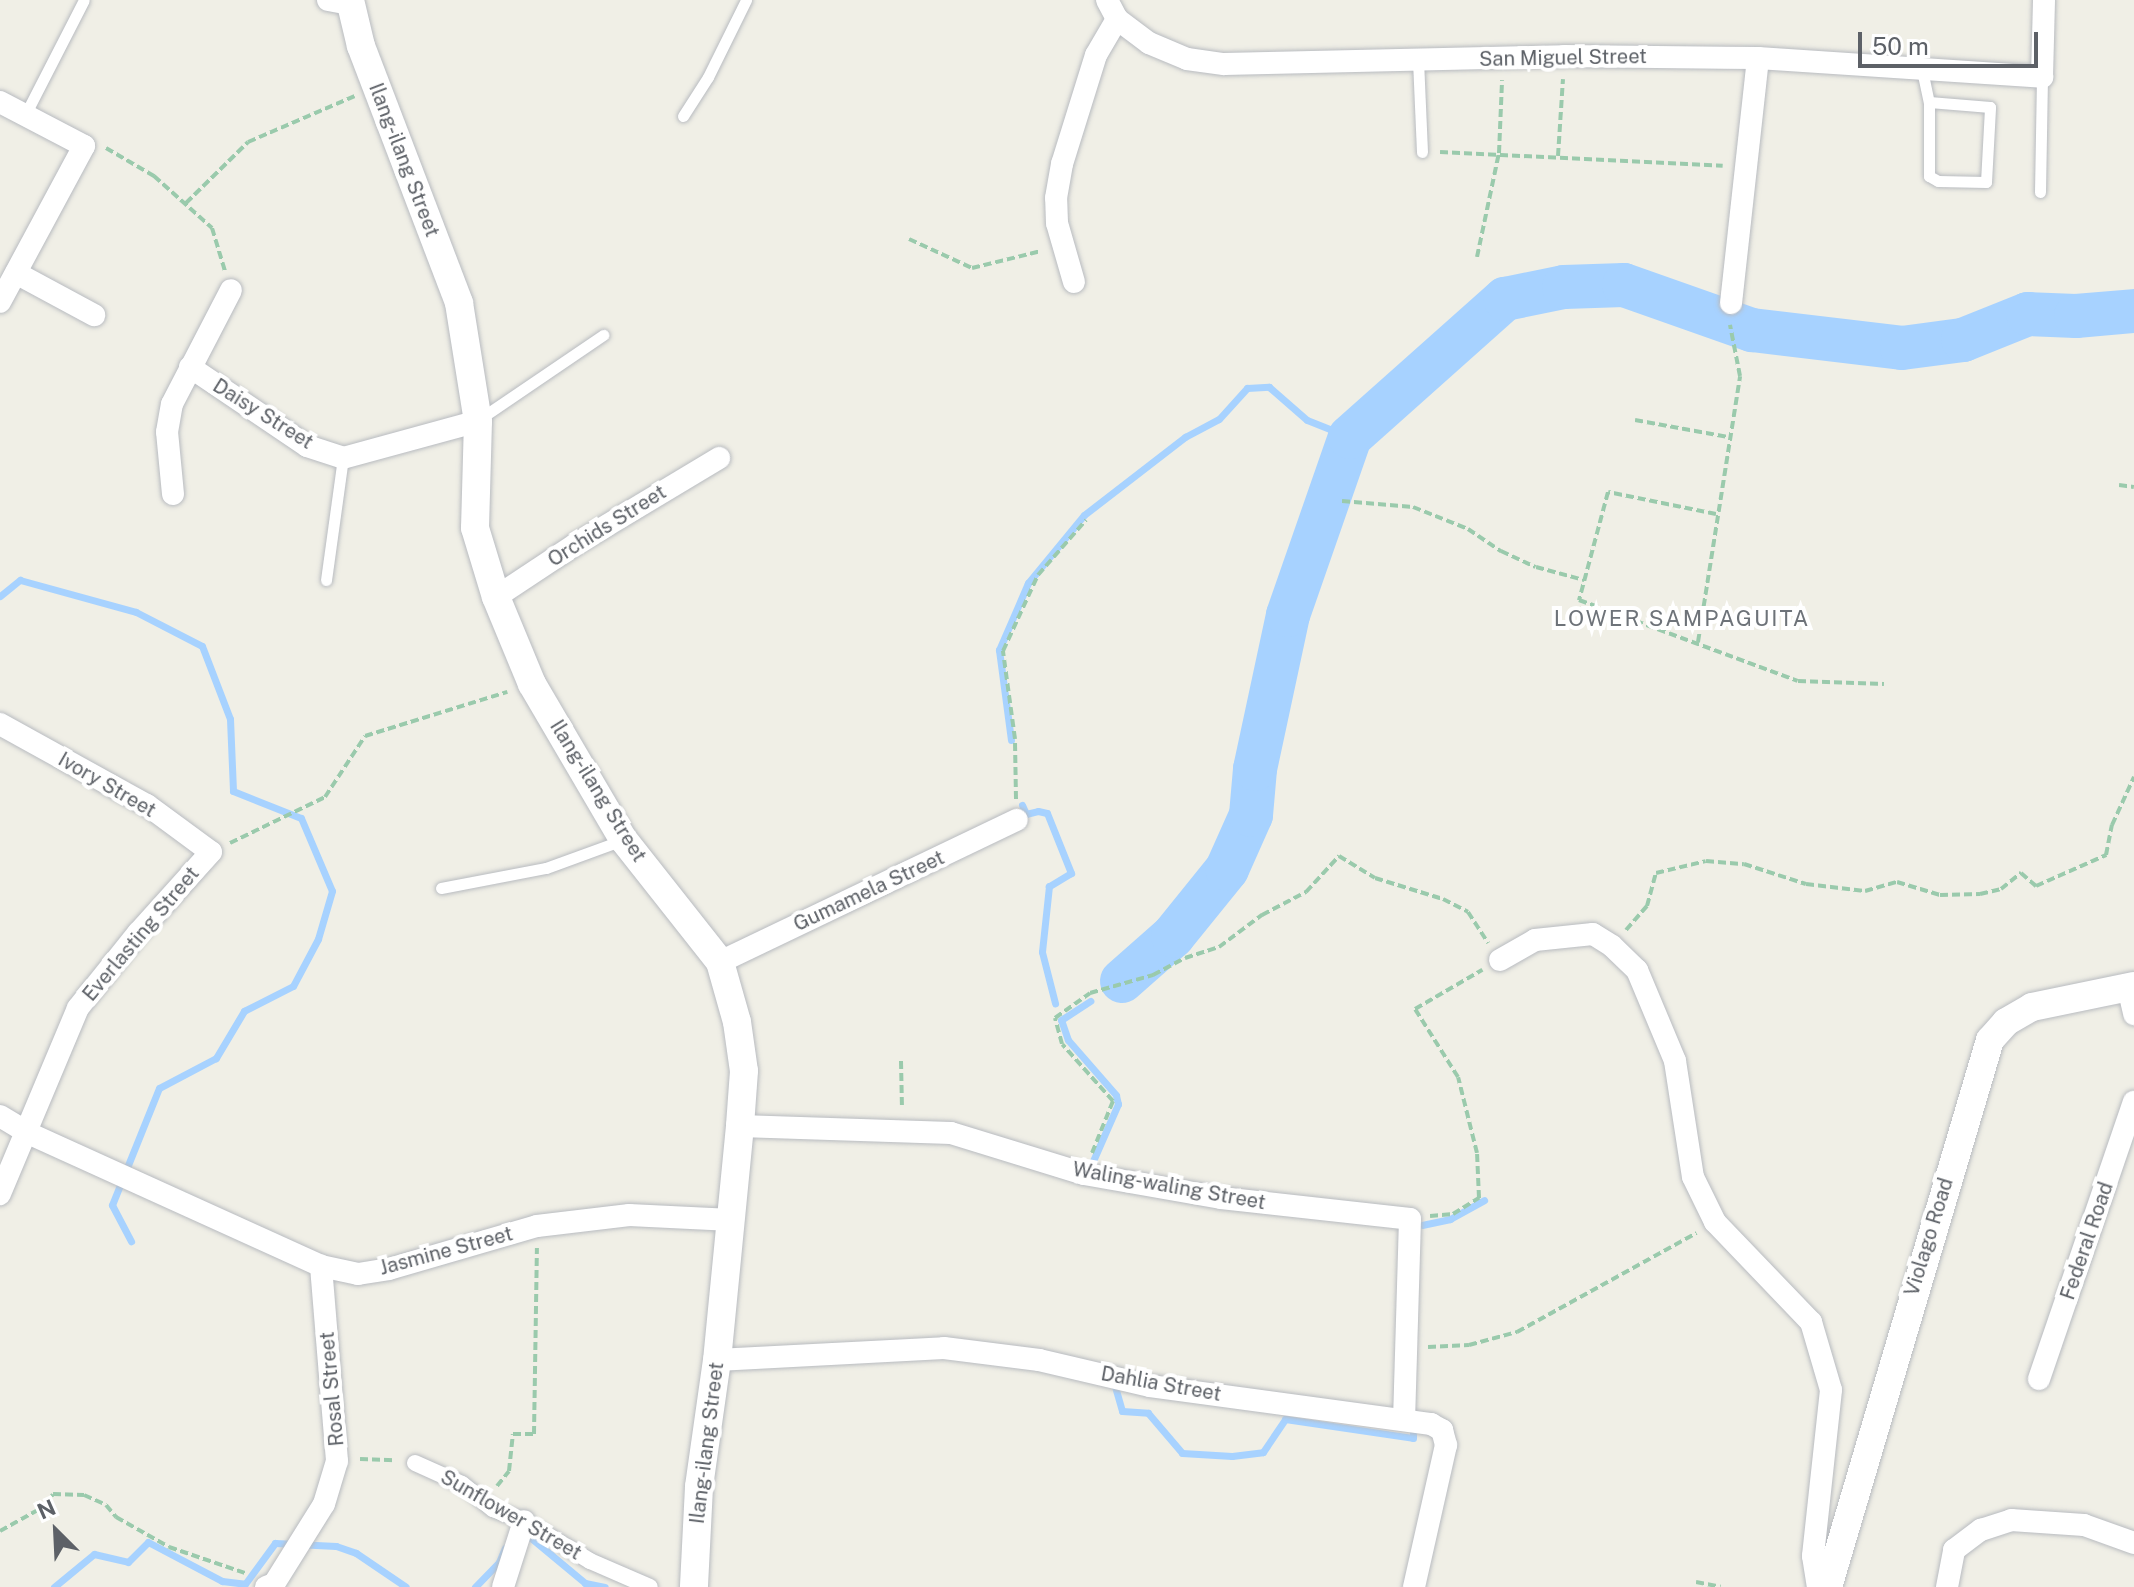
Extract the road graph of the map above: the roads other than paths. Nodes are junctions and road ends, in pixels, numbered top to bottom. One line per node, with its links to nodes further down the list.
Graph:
1 (84, 0): 13 (lane)
2 (746, 0): 12 (lane)
3 (2044, 0): 9 (street)
4 (343, 1): 24 (street, Ilang-ilang Street)
5 (1112, 10): 7 (street, San Miguel Street); 17 (street)
6 (1758, 58): 7 (street, San Miguel Street); 8 (street, San Miguel Street); 20 (street)
7 (1418, 60): 14 (lane)
8 (1922, 70): 9 (street, San Miguel Street); 11 (lane)
9 (2042, 77): 15 (lane)
10 (0, 102): 13 (street)
11 (1929, 102): 11 (lane)
12 (683, 116)
13 (24, 117): 16 (street)
14 (1422, 152)
15 (2040, 192)
16 (16, 273): 19 (street); 21 (street)
17 (1074, 282)
18 (231, 290): 23 (street)
19 (0, 302)
20 (1731, 303)
21 (94, 315)
22 (603, 335): 24 (lane)
23 (190, 367): 25 (street, Daisy Street); 27 (street)
24 (478, 421): 25 (street); 29 (street, Ilang-ilang Street)
25 (343, 458): 28 (lane)
26 (719, 458): 29 (street, Orchids Street)
27 (173, 494)
28 (326, 580)
29 (496, 597): 32 (street, Ilang-ilang Street)
30 (0, 724): 33 (street, Ivory Street)
31 (1017, 820): 36 (street, Gumamela Street)
32 (623, 839): 34 (lane); 36 (street, Ilang-ilang Street)
33 (211, 852): 41 (street, Everlasting Street)
34 (441, 888)
35 (1500, 960): 56 (street)
36 (720, 962): 40 (street, Ilang-ilang Street)
37 (2132, 996): 57 (street, Violago Road)
38 (2134, 1102): 46 (street, Federal Road)
39 (0, 1116): 41 (street, Jasmine Street)
40 (740, 1126): 43 (street, Ilang-ilang Street); 47 (street, Waling-waling Street)
41 (28, 1133): 42 (street, Everlasting Street); 44 (street, Jasmine Street)
42 (0, 1194)
43 (732, 1220): 44 (street, Jasmine Street); 45 (street, Ilang-ilang Street)
44 (321, 1266): 51 (street, Rosal Street)
45 (717, 1360): 47 (street, Dahlia Street); 54 (street, Ilang-ilang Street)
46 (2039, 1379)
47 (1404, 1419): 55 (street, Dahlia Street)
48 (415, 1463): 49 (street, Sunflower Street)
49 (521, 1529): 52 (street); 53 (street, Sunflower Street)
50 (2134, 1543): 58 (street)
51 (266, 1587)
52 (503, 1587)
53 (650, 1587)
54 (694, 1587)
55 (1414, 1587)
56 (1818, 1587)
57 (1828, 1587)
58 (1947, 1587)

